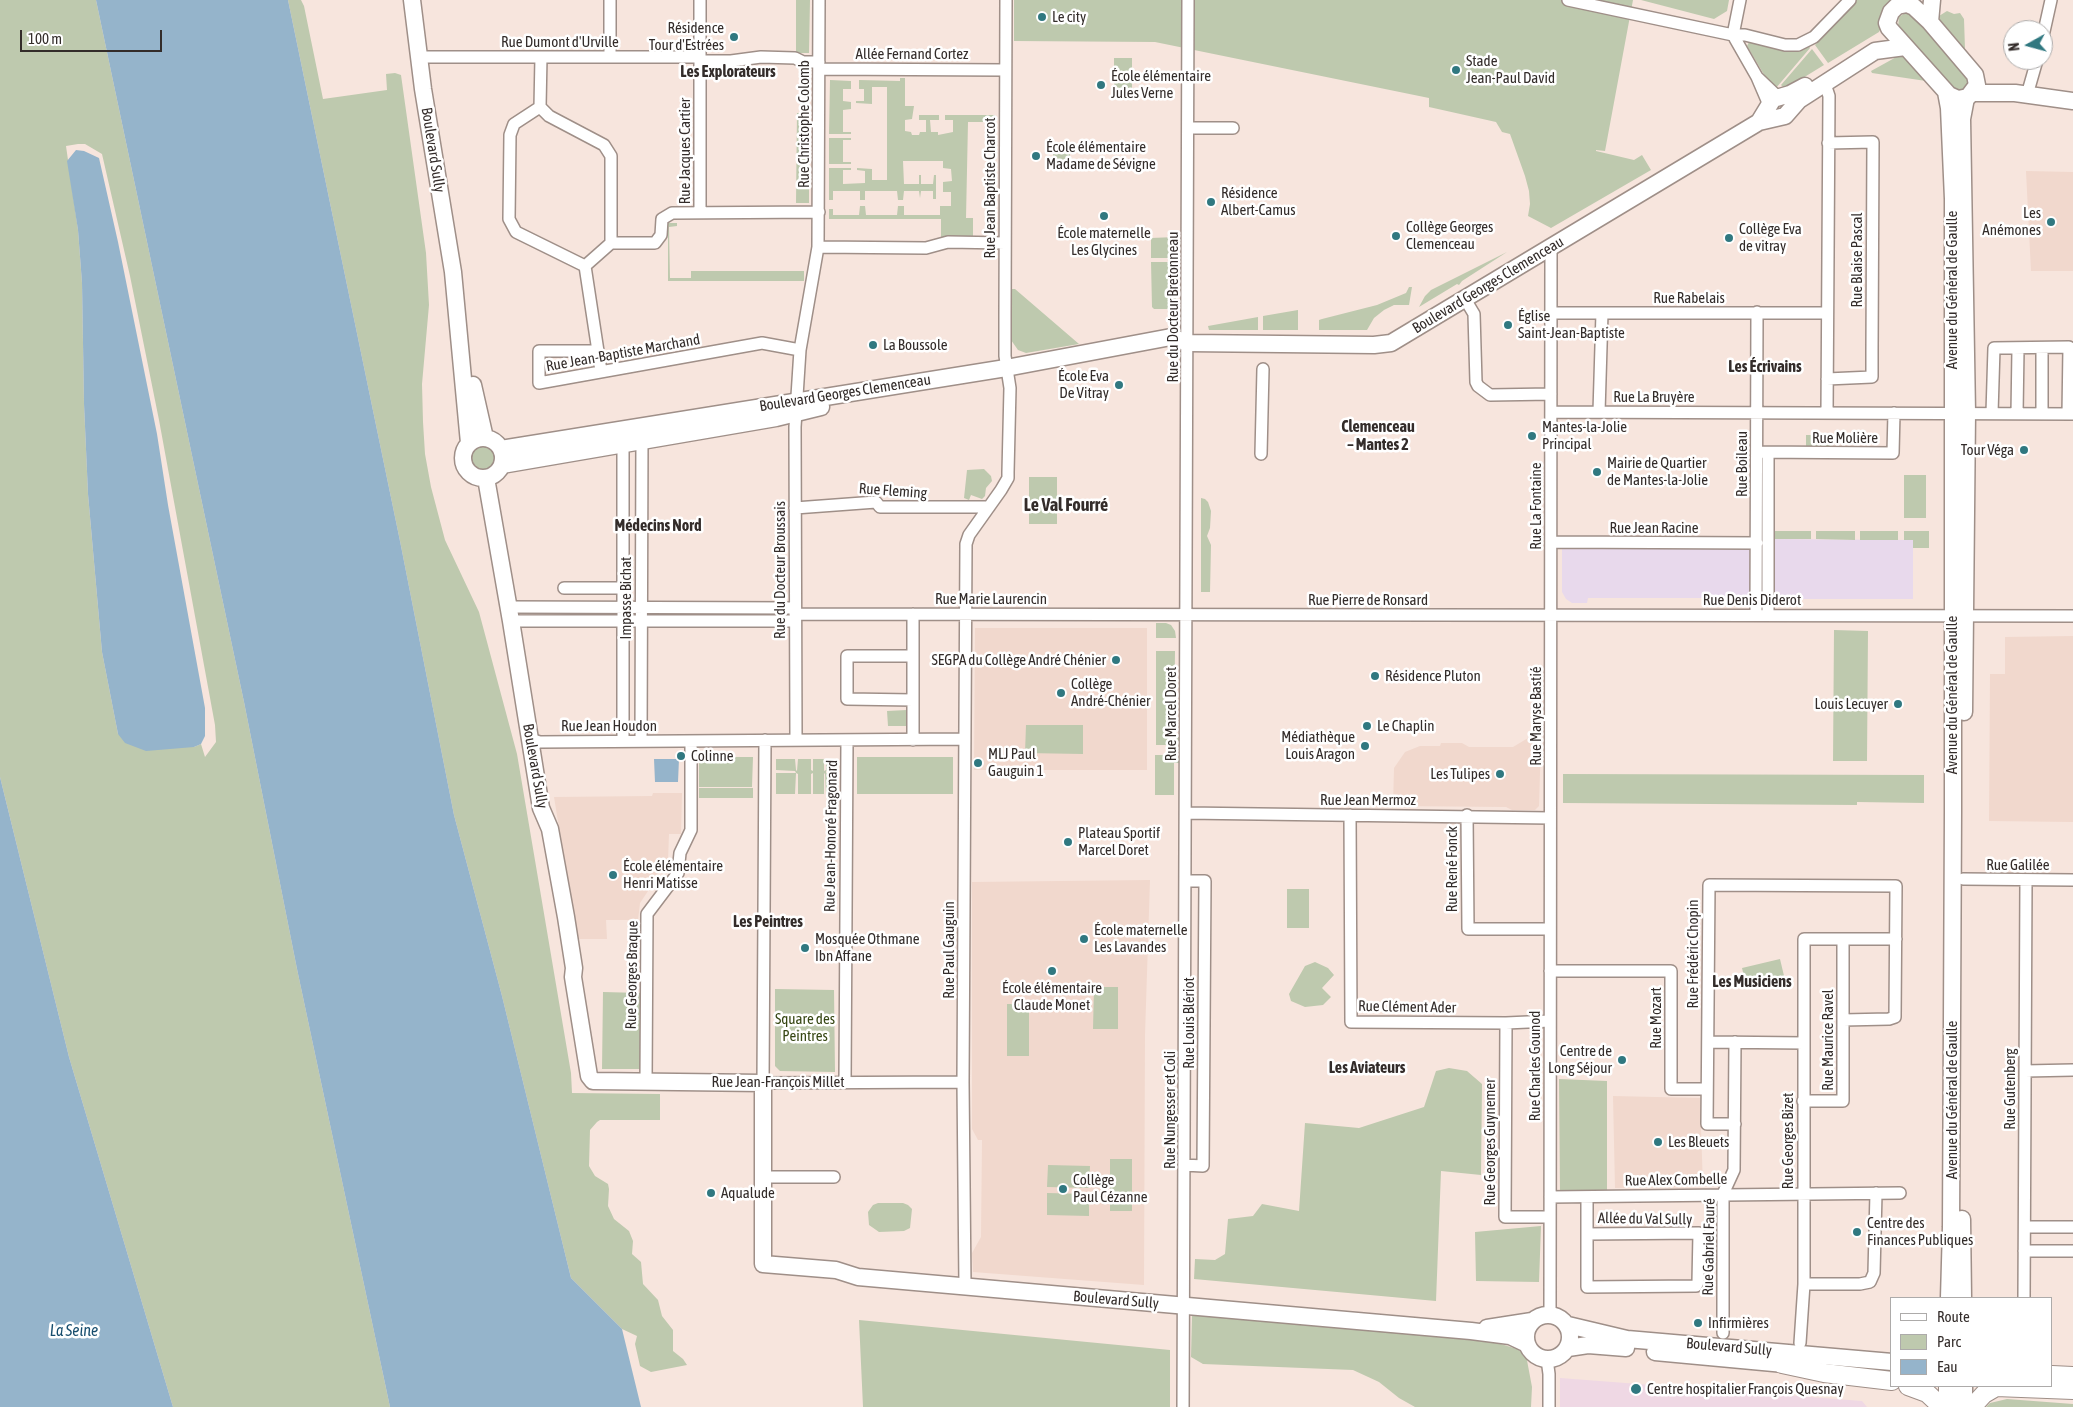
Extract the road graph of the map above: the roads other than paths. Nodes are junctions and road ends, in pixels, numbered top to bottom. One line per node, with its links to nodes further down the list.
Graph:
1 (412, 0): 19 (main road, Boulevard Sully)
2 (610, 0): 21 (street)
3 (700, 0): 22 (street, Rue Jacques Cartier)
4 (819, 0): 24 (street, Rue Christophe Colomb)
5 (1006, 0): 25 (street, Rue Jean Baptiste Charcot)
6 (1188, 0): 34 (street, Rue du Docteur Bretonneau)
7 (1568, 0): 16 (street)
8 (1740, 0): 16 (street)
9 (1850, 0): 16 (street)
10 (1932, 0): 14 (main road)
11 (2051, 0): 13 (street)
12 (1910, 2): 14 (main road); 15 (main road)
13 (2047, 20)
14 (1930, 22): 28 (main road)
15 (1887, 25): 17 (main road); 18 (main road)
16 (1733, 35): 32 (street)
17 (1905, 47): 18 (main road); 29 (main road)
18 (1875, 52): 23 (main road, Boulevard Georges Clemenceau)
19 (419, 57): 20 (street, Rue Dumont d'Urville); 44 (main road, Boulevard Sully)
20 (541, 57): 21 (street, Rue Dumont d'Urville); 33 (street)
21 (610, 57): 22 (street, Rue Dumont d'Urville)
22 (700, 59): 24 (street, Rue Dumont d'Urville); 37 (street, Rue Jacques Cartier)
23 (1856, 64): 27 (main road, Boulevard Georges Clemenceau); 32 (main road, Boulevard Georges Clemenceau)
24 (819, 66): 25 (street, Allée Fernand Cortez); 38 (street, Rue Christophe Colomb)
25 (1005, 70): 40 (street, Rue Jean Baptiste Charcot)
26 (2032, 70): 30 (street)
27 (1825, 84): 32 (main road, Boulevard Georges Clemenceau); 36 (street)
28 (1971, 90): 29 (main road); 30 (main road); 66 (main road, Avenue du Général de Gaulle)
29 (1946, 92): 66 (main road, Avenue du Général de Gaulle)
30 (2021, 94): 31 (main road)
31 (2073, 101)
32 (1777, 106): 42 (main road, Boulevard Georges Clemenceau)
33 (540, 107): 39 (street); 43 (street)
34 (1188, 128): 35 (street); 50 (street, Rue du Docteur Bretonneau)
35 (1233, 128)
36 (1828, 143): 49 (street); 58 (street, Rue Blaise Pascal)
37 (700, 212): 38 (street); 39 (street)
38 (818, 212): 41 (street, Rue Christophe Colomb)
39 (612, 243): 43 (street)
40 (1005, 243): 41 (street); 57 (street, Rue Jean Baptiste Charcot)
41 (818, 247): 53 (street)
42 (1551, 247): 45 (main road, Boulevard Georges Clemenceau); 47 (street, Rue La Fontaine)
43 (585, 266): 54 (street)
44 (456, 299): 73 (main road, Boulevard Sully); 74 (main road, Boulevard Sully)
45 (1465, 299): 50 (main road, Boulevard Georges Clemenceau); 59 (street)
46 (1757, 312): 48 (street, Rue Rabelais); 49 (street, Rue Rabelais); 63 (street, Rue Boileau)
47 (1551, 313): 48 (street, Rue Rabelais); 59 (street, Rue La Fontaine)
48 (1602, 313): 62 (street)
49 (1827, 313): 58 (street)
50 (1188, 343): 57 (main road, Boulevard Georges Clemenceau); 91 (street, Rue du Docteur Bretonneau)
51 (2018, 348): 52 (street); 67 (street); 68 (street)
52 (2042, 348): 69 (street); 70 (street)
53 (800, 350): 56 (street, Rue Jean-Baptiste Marchand); 60 (street)
54 (597, 351): 56 (street); 56 (street, Rue Jean-Baptiste Marchand)
55 (1262, 369): 76 (street)
56 (601, 371)
57 (1007, 372): 60 (main road, Boulevard Georges Clemenceau); 79 (street, Rue Jean Baptiste Charcot)
58 (1827, 379): 64 (street)
59 (1551, 394): 61 (street, Rue La Fontaine)
60 (796, 407): 71 (main road, Boulevard Georges Clemenceau); 80 (street, Rue du Docteur Broussais)
61 (1551, 412): 62 (street, Rue La Bruyère); 81 (street, Rue La Fontaine)
62 (1600, 412): 63 (street, Rue La Bruyère)
63 (1757, 413): 64 (street, Rue Molière); 75 (street, Rue Boileau)
64 (1827, 413): 65 (street, Rue Molière)
65 (1894, 413): 66 (street, Rue Molière); 75 (street, Rue Molière)
66 (1959, 413): 67 (street, Rue Molière); 94 (main road, Avenue du Général de Gaulle)
67 (1992, 413): 68 (street, Rue Molière)
68 (2017, 414): 69 (street, Rue Molière)
69 (2042, 414): 70 (street, Rue Molière)
70 (2071, 414)
71 (642, 434): 72 (main road, Boulevard Georges Clemenceau); 86 (street, Impasse Bichat)
72 (624, 437): 77 (main road, Boulevard Georges Clemenceau); 84 (street, Impasse Bichat)
73 (485, 438): 74 (main road); 77 (main road)
74 (469, 443): 78 (main road)
75 (1762, 453): 82 (street, Rue Boileau); 93 (street)
76 (1261, 454)
77 (501, 457): 78 (main road)
78 (486, 478): 87 (main road, Boulevard Sully)
79 (989, 507): 80 (street, Rue Fleming); 90 (street, Rue Paul Gauguin)
80 (795, 508): 88 (street, Rue du Docteur Broussais)
81 (1551, 542): 82 (street, Rue Jean Racine); 92 (street, Rue La Fontaine)
82 (1757, 543): 93 (street, Rue Boileau)
83 (564, 588): 84 (street)
84 (623, 588): 85 (street, Impasse Bichat)
85 (623, 608): 86 (street); 87 (street); 96 (street, Impasse Bichat)
86 (641, 608): 88 (street); 97 (street, Impasse Bichat)
87 (510, 614): 96 (street); 100 (main road, Boulevard Sully)
88 (795, 614): 89 (street, Rue Marie Laurencin); 97 (street); 104 (street, Rue du Docteur Broussais)
89 (913, 614): 90 (street, Rue Marie Laurencin); 98 (street)
90 (966, 614): 91 (street, Rue Marie Laurencin); 106 (street, Rue Paul Gauguin)
91 (1186, 615): 92 (street, Rue Pierre de Ronsard); 109 (street, Rue Marcel Doret)
92 (1551, 615): 93 (street, Rue Denis Diderot); 112 (street, Rue Maryse Bastié)
93 (1762, 615): 94 (street, Rue Denis Diderot)
94 (1959, 616): 95 (street, Rue Denis Diderot); 113 (main road, Avenue du Général de Gaulle); 154 (main road, Avenue du Général de Gaulle)
95 (2073, 616)
96 (623, 621): 97 (street); 101 (street, Impasse Bichat)
97 (641, 621): 102 (street, Impasse Bichat)
98 (913, 656): 99 (street); 99 (street)
99 (913, 700): 105 (street)
100 (529, 735): 101 (street, Rue Jean Houdon); 129 (main road, Boulevard Sully)
101 (623, 740): 102 (street, Rue Jean Houdon)
102 (641, 740): 107 (street, Rue Jean Houdon)
103 (765, 740): 104 (street); 107 (street); 131 (street)
104 (796, 740): 108 (street)
105 (913, 740): 106 (street); 108 (street)
106 (965, 740): 133 (street, Rue Paul Gauguin)
107 (691, 741): 130 (street, Rue Georges Braque)
108 (848, 741): 132 (street, Rue Jean-Honoré Fragonard)
109 (1186, 813): 110 (street, Rue Jean Mermoz); 116 (street, Rue Nungesser et Coli)
110 (1350, 814): 111 (street, Rue Jean Mermoz); 123 (street, Rue Clément Ader)
111 (1467, 816): 112 (street, Rue Jean Mermoz); 117 (street, Rue René Fonck)
112 (1550, 818): 117 (street, Rue Charles Gounod)
113 (1963, 879): 114 (street, Rue Galilée); 155 (main road, Avenue du Général de Gaulle)
114 (2026, 880): 115 (street, Rue Galilée); 128 (street, Rue Gutenberg)
115 (2073, 880)
116 (1185, 881): 137 (street, Rue Nungesser et Coli); 137 (street, Rue Louis Blériot)
117 (1550, 929): 120 (street, Rue Charles Gounod)
118 (1843, 939): 119 (street); 121 (street, Rue Maurice Ravel); 126 (street, Rue Georges Bizet)
119 (1896, 939): 121 (street); 124 (street, Rue Frédéric Chopin)
120 (1550, 971): 122 (street, Rue Charles Gounod); 134 (street, Rue Mozart)
121 (1843, 1020): 135 (street, Rue Maurice Ravel)
122 (1550, 1021): 123 (street, Rue Clément Ader); 144 (street, Rue Charles Gounod)
123 (1506, 1023): 146 (street, Rue Georges Guynemer)
124 (1708, 1042): 125 (street); 134 (street, Rue Frédéric Chopin)
125 (1735, 1042): 126 (street); 136 (street, Rue Gabriel Fauré)
126 (1804, 1043): 135 (street, Rue Georges Bizet)
127 (2073, 1070): 128 (street)
128 (2025, 1071): 147 (street, Rue Gutenberg)
129 (593, 1081): 130 (main road, Rue Jean-François Millet)
130 (646, 1082): 131 (main road, Rue Jean-François Millet)
131 (764, 1082): 132 (street, Rue Jean-François Millet); 138 (main road)
132 (845, 1082): 133 (street, Rue Jean-François Millet)
133 (963, 1082): 153 (street, Rue Paul Gauguin)
134 (1708, 1089): 136 (street, Rue Frédéric Chopin)
135 (1803, 1101): 143 (street, Rue Georges Bizet)
136 (1735, 1124): 142 (street, Rue Gabriel Fauré)
137 (1184, 1166): 157 (street, Rue Nungesser et Coli)
138 (763, 1177): 139 (street); 153 (main road, Boulevard Sully)
139 (834, 1177)
140 (1876, 1193): 141 (street, Rue Alex Combelle); 143 (street, Rue Alex Combelle); 152 (street)
141 (1900, 1193)
142 (1723, 1194): 143 (street, Rue Alex Combelle); 145 (street, Rue Alex Combelle); 162 (street, Rue Gabriel Fauré)
143 (1803, 1194): 152 (street, Rue Georges Bizet)
144 (1550, 1197): 145 (street, Rue Alex Combelle); 146 (street, Rue Charles Gounod)
145 (1587, 1197): 149 (street, Allée du Val Sully)
146 (1550, 1217): 158 (street, Rue Charles Gounod)
147 (2025, 1227): 148 (street); 150 (street, Rue Gutenberg)
148 (2073, 1227)
149 (1587, 1234): 149 (street, Allée du Val Sully)
150 (2024, 1251): 151 (street); 156 (street, Rue Gutenberg)
151 (2073, 1251)
152 (1804, 1284): 163 (street, Rue Georges Bizet)
153 (965, 1286): 157 (main road, Boulevard Sully)
154 (1949, 1297)
155 (1963, 1297)
156 (2024, 1297)
157 (1184, 1306): 161 (main road, Boulevard Sully); 179 (street, Rue Nungesser et Coli)
158 (1550, 1314): 159 (main road); 160 (main road)
159 (1532, 1321): 161 (main road); 164 (main road)
160 (1568, 1325): 165 (main road); 167 (main road, Boulevard Sully)
161 (1471, 1331): 164 (main road)
162 (1723, 1333)
163 (1800, 1343)
164 (1527, 1344): 166 (main road)
165 (1568, 1348): 166 (main road); 168 (main road, Boulevard Sully)
166 (1548, 1359): 180 (street)
167 (1890, 1362)
168 (1782, 1364): 169 (main road, Boulevard Sully); 172 (main road)
169 (1890, 1374)
170 (2053, 1375): 171 (main road)
171 (2073, 1376)
172 (1890, 1382)
173 (1911, 1387): 181 (main road)
174 (1948, 1387): 182 (main road)
175 (1964, 1387): 183 (main road)
176 (1993, 1387): 184 (main road)
177 (2014, 1387): 178 (main road)
178 (2073, 1390)
179 (1183, 1407)
180 (1549, 1407)
181 (1942, 1407)
182 (1948, 1407)
183 (1964, 1407)
184 (1972, 1407)

